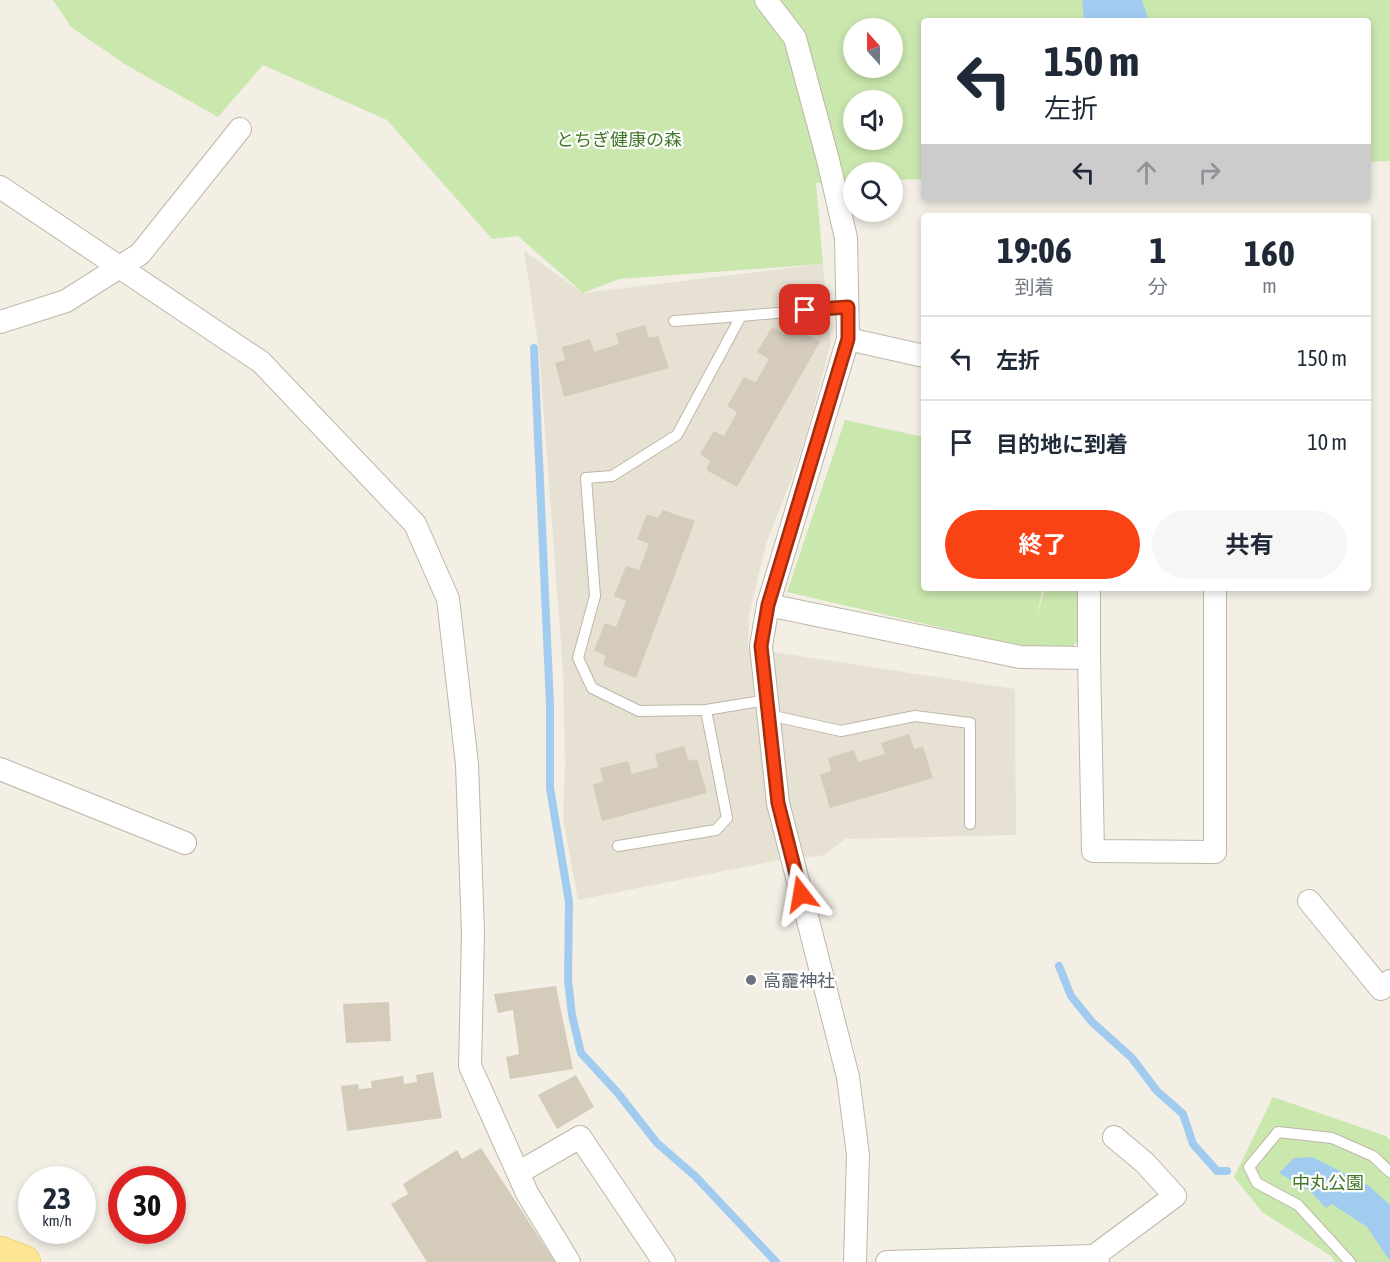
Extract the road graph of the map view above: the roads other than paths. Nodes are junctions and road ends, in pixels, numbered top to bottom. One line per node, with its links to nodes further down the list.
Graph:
1 (766, 0): 5 (street)
2 (240, 129): 4 (street)
3 (0, 187): 4 (street)
4 (120, 267): 8 (street); 25 (street)
5 (848, 307): 6 (lane); 9 (street)
6 (741, 316): 7 (lane); 16 (lane)
7 (674, 321)
8 (0, 322)
9 (848, 339): 10 (street); 13 (street)
10 (921, 355)
11 (1089, 591): 14 (street)
12 (1215, 591): 14 (street)
13 (768, 605): 14 (street); 15 (street)
14 (1089, 658)
15 (767, 708): 16 (lane); 18 (lane); 31 (street)
16 (705, 710): 20 (lane)
17 (0, 769): 19 (street)
18 (970, 824)
19 (185, 843)
20 (618, 846)
21 (1309, 902): 22 (street)
22 (1390, 981)
23 (1113, 1137): 27 (street)
24 (1390, 1172): 33 (lane)
25 (518, 1173): 29 (street); 30 (street)
26 (0, 1253): 28 (main road)
27 (1096, 1259): 32 (street)
28 (24, 1262)
29 (569, 1262)
30 (664, 1262)
31 (855, 1262)
32 (887, 1262)
33 (1350, 1262)

